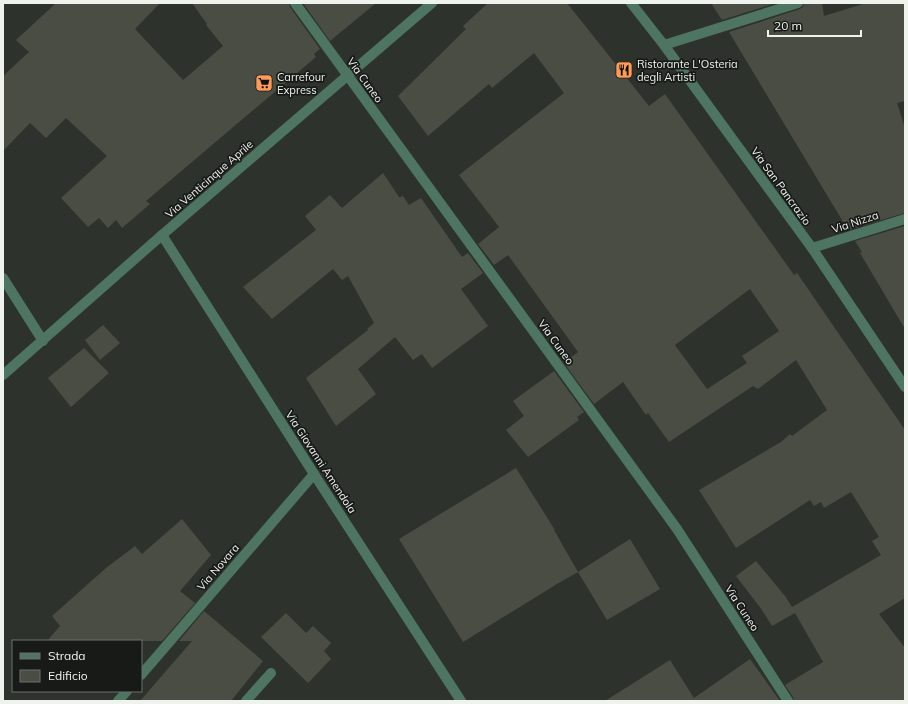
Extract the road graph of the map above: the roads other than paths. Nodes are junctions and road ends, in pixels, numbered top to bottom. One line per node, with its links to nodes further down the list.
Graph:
1 (295, 3): 6 (street, Via Cuneo)
2 (432, 3): 6 (street, Via Venticinque Aprile)
3 (631, 3): 5 (street, Via San Pancrazio)
4 (798, 3): 5 (street)
5 (664, 45): 9 (street, Via San Pancrazio)
6 (347, 76): 8 (street, Via Venticinque Aprile); 21 (street, Via Cuneo)
7 (905, 219): 9 (street, Via Nizza)
8 (162, 235): 11 (street, Via Venticinque Aprile); 14 (street, Via Giovanni Amendola)
9 (812, 248): 13 (street, Via San Pancrazio)
10 (3, 278): 11 (street)
11 (43, 341): 12 (street, Via Venticinque Aprile)
12 (3, 375)
13 (905, 387)
14 (314, 474): 16 (street, Via Novara); 20 (street, Via Giovanni Amendola)
15 (271, 673): 19 (street)
16 (142, 674)
17 (126, 692): 18 (street)
18 (118, 701)
19 (246, 701)
20 (461, 701)
21 (788, 701)

